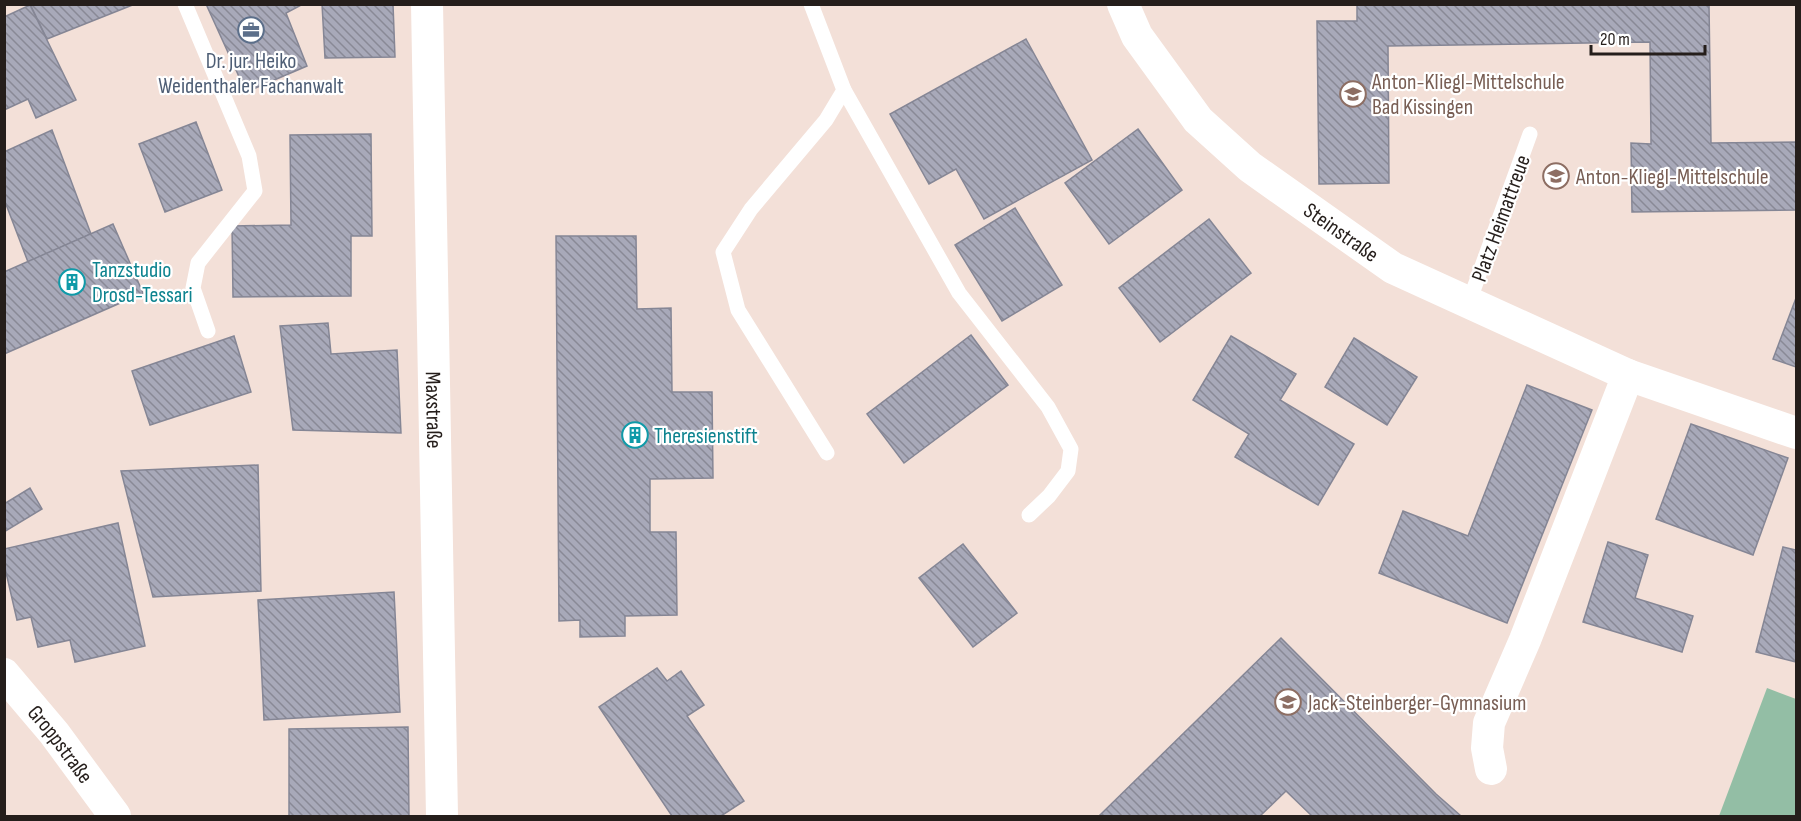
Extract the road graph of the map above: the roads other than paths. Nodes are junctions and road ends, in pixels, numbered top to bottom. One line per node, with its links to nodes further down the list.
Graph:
1 (185, 4): 8 (lane)
2 (427, 4): 16 (street, Maxstraße)
3 (811, 4): 5 (lane)
4 (1123, 4): 7 (street, Steinstraße)
5 (844, 90): 11 (lane); 12 (lane)
6 (1530, 134): 7 (lane, Platz Heimattreue)
7 (1469, 302): 9 (street, Steinstraße)
8 (208, 331)
9 (1628, 375): 10 (street, Steinstraße); 14 (street)
10 (1797, 433)
11 (827, 453)
12 (1029, 515)
13 (4, 674): 15 (street, Groppstraße)
14 (1491, 769)
15 (115, 816)
16 (442, 816)

